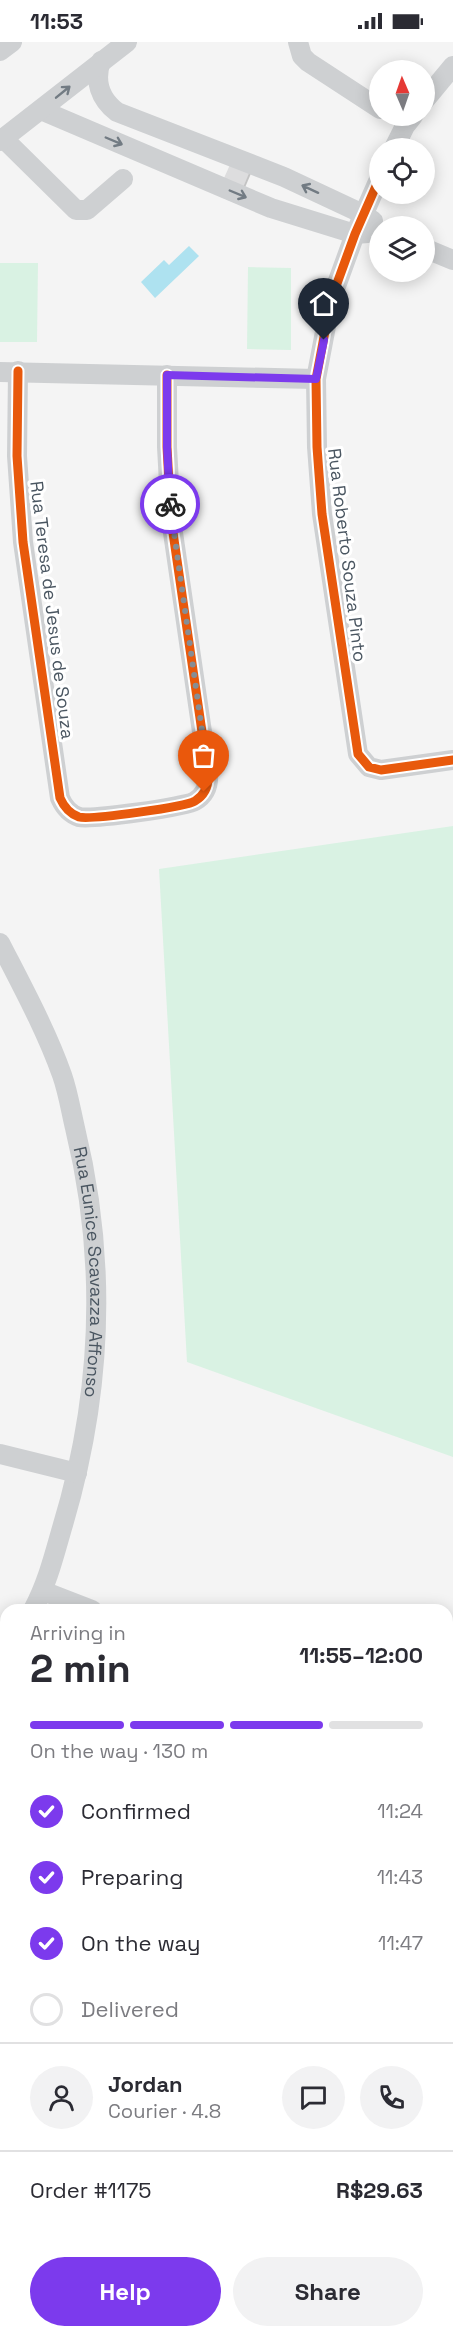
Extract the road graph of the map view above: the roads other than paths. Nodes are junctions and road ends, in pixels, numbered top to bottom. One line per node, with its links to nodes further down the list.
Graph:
1 (12, 42): 4 (street)
2 (127, 42): 5 (street)
3 (298, 42): 8 (street)
4 (0, 51)
5 (101, 62): 9 (street, one-way to 5); 11 (street)
6 (453, 66): 7 (street)
7 (435, 88)
8 (369, 102)
9 (41, 110): 10 (street); 12 (street, one-way to 12)
10 (2, 140): 14 (street)
11 (197, 142): 12 (street); 13 (street)
12 (184, 171): 16 (street, one-way to 16)
13 (285, 177): 16 (street); 17 (street, one-way to 13)
14 (123, 179)
15 (369, 201): 17 (street, Rua Roberto Souza Pinto)
16 (271, 208): 20 (street)
17 (363, 214): 18 (street); 20 (street, Rua Roberto Souza Pinto)
18 (369, 218)
19 (369, 233): 20 (street)
20 (355, 234): 25 (street, Rua Roberto Souza Pinto)
21 (435, 253): 22 (street)
22 (453, 260)
23 (9, 371): 24 (street); 24 (street, Rua Teresa de Jesus de Souza)
24 (167, 375): 25 (street)
25 (316, 379): 26 (street, Rua Roberto Souza Pinto)
26 (453, 760)
27 (0, 944): 29 (street, Rua Eunice Scavazza Affonso)
28 (0, 1454): 29 (street)
29 (77, 1473): 30 (street, Rua Eunice Scavazza Affonso)
30 (43, 1591): 31 (street, Rua Eunice Scavazza Affonso); 32 (street)
31 (36, 1604)
32 (77, 1604)

